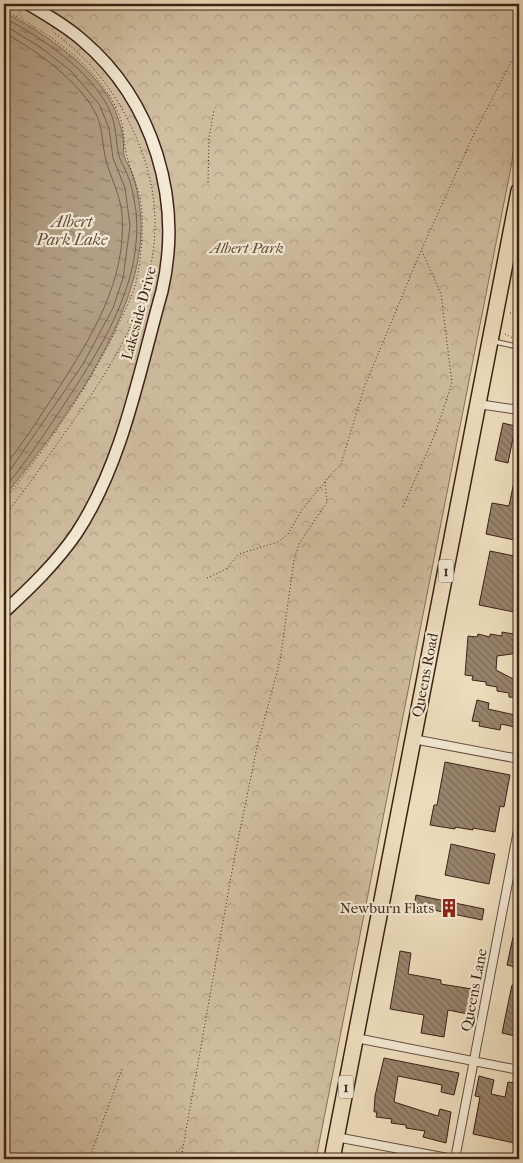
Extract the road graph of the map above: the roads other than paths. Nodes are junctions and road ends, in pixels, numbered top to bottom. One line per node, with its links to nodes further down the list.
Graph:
1 (25, 8): 7 (street, Lakeside Drive)
2 (519, 191): 3 (highway, Queens Road / 1)
3 (490, 340): 4 (lane); 5 (highway, Queens Road / 1)
4 (519, 347)
5 (478, 404): 6 (street); 8 (highway, Queens Road / 1)
6 (519, 410)
7 (4, 612)
8 (413, 739): 9 (street); 11 (highway, Queens Road / 1)
9 (519, 759)
10 (519, 825): 12 (street, Queens Lane)
11 (356, 1038): 12 (street); 14 (highway, Queens Road / 1)
12 (474, 1061): 13 (street); 16 (street, Queens Lane)
13 (519, 1070)
14 (336, 1137): 15 (highway, Queens Road / 1); 16 (street)
15 (332, 1159)
16 (454, 1159)

